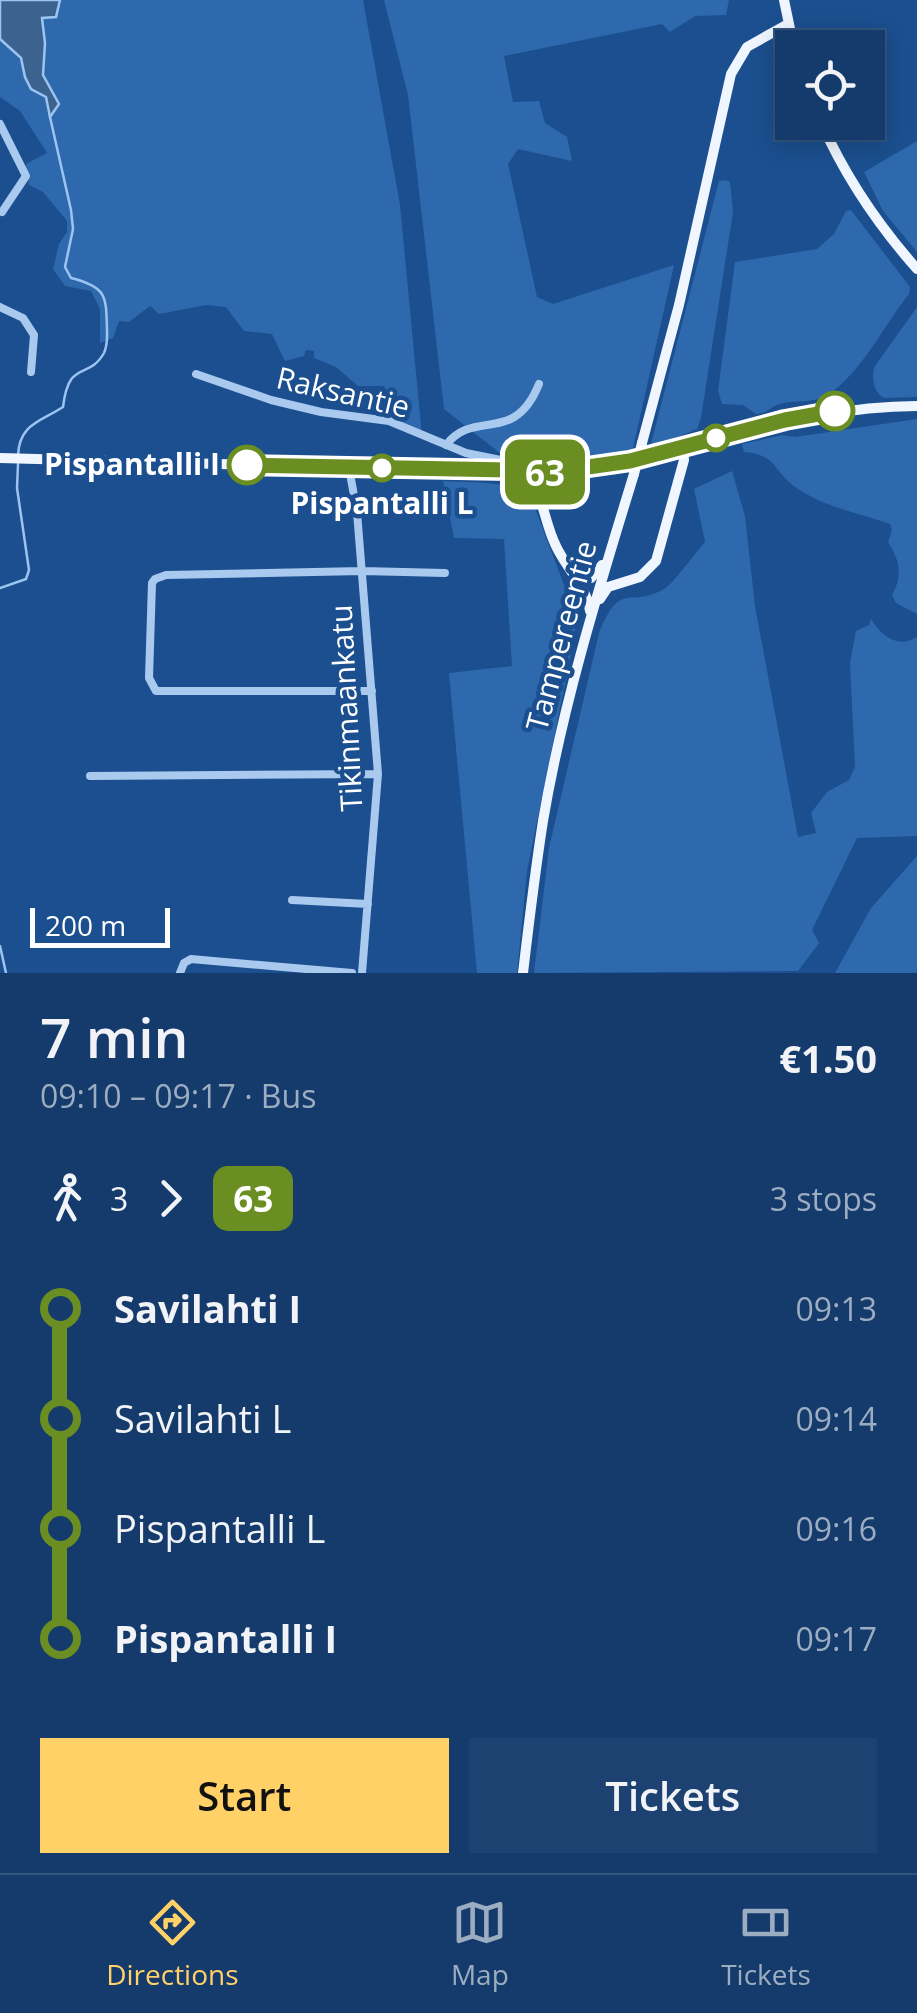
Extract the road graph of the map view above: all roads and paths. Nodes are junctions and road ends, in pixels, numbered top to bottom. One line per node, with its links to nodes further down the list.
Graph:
1 (784, 0): 2 (main road)
2 (789, 27): 3 (main road); 18 (main road, Tampereentie, bridge)
3 (790, 30)
4 (0, 124): 6 (street)
5 (832, 140): 7 (main road)
6 (2, 212)
7 (917, 268)
8 (0, 307): 9 (street)
9 (31, 372)
10 (196, 374): 13 (street, Raksantie)
11 (539, 384): 13 (street)
12 (917, 406): 14 (main road)
13 (446, 445): 17 (street, Raksantie)
14 (678, 449): 17 (main road); 23 (main road)
15 (0, 458): 16 (main road)
16 (353, 468): 17 (main road); 21 (street, Tikinmaankatu)
17 (536, 472): 20 (main road)
18 (616, 530): 19 (main road, Tampereentie); 20 (main road)
19 (609, 554): 23 (main road); 24 (main road, Tampereentie)
20 (566, 564): 24 (main road)
21 (362, 571): 22 (street); 25 (street, Tikinmaankatu); 25 (street)
22 (445, 573)
23 (633, 578): 24 (main road)
24 (590, 622): 33 (main road, Tampereentie)
25 (372, 692): 26 (street, Tikinmaankatu)
26 (378, 774): 27 (street); 29 (street, Tikinmaankatu)
27 (90, 776)
28 (292, 900): 29 (street)
29 (368, 904): 32 (street, Tikinmaankatu)
30 (180, 973): 31 (street)
31 (352, 973)
32 (362, 973)
33 (524, 973)

